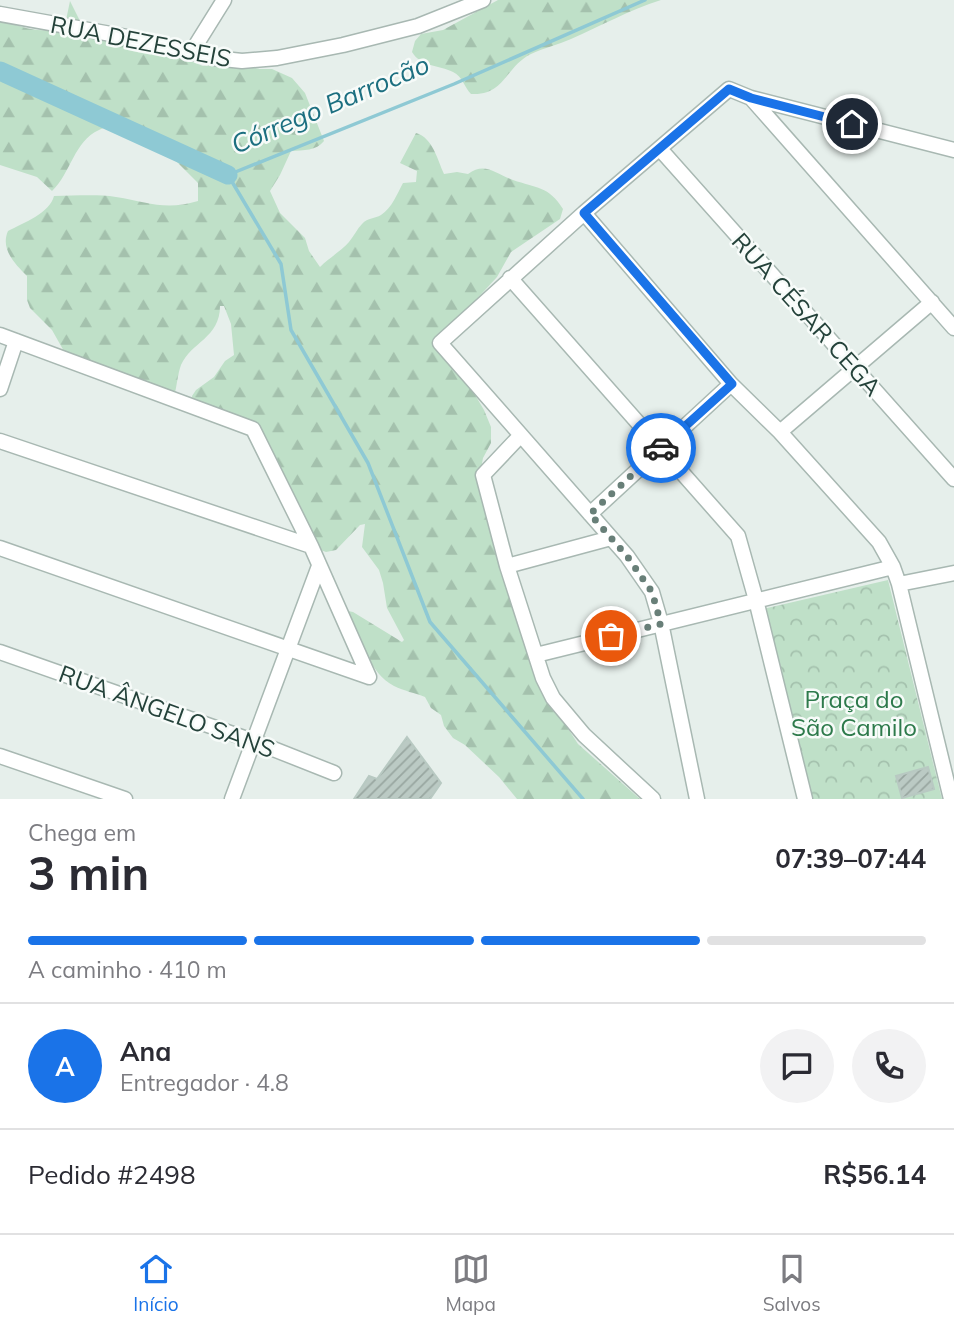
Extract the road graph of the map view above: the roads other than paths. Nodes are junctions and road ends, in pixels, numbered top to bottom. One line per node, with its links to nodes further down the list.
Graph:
1 (224, 0): 4 (street)
2 (483, 0): 4 (street, RUA DEZESSEIS)
3 (0, 14): 4 (street, RUA DEZESSEIS)
4 (191, 52)
5 (751, 98): 6 (street); 7 (street); 10 (street)
6 (660, 149): 8 (street); 14 (street, RUA CÉSAR CEGA)
7 (954, 150)
8 (584, 213): 9 (street); 15 (street)
9 (510, 278): 18 (street); 20 (street)
10 (932, 302): 11 (street); 14 (street)
11 (954, 328)
12 (0, 335): 13 (street)
13 (16, 341): 16 (street); 24 (street)
14 (854, 367): 17 (street); 21 (street, RUA CÉSAR CEGA)
15 (732, 384): 17 (street); 20 (street)
16 (0, 389)
17 (780, 432): 28 (street)
18 (520, 436): 22 (street); 27 (street)
19 (0, 441): 24 (street)
20 (661, 448): 22 (street); 31 (street)
21 (954, 479)
22 (590, 514): 23 (street)
23 (611, 538): 27 (street); 32 (street)
24 (311, 546): 26 (street)
25 (0, 548): 33 (street)
26 (318, 566): 33 (street); 33 (street)
27 (507, 566): 35 (street)
28 (894, 567): 30 (street); 31 (street)
29 (954, 573): 30 (street)
30 (899, 584): 44 (street)
31 (757, 600): 32 (street); 43 (street)
32 (661, 624): 35 (street); 42 (street)
33 (288, 648): 36 (street)
34 (0, 652): 36 (street, RUA ÂNGELO SANS)
35 (536, 655): 41 (street)
36 (253, 741): 38 (street, RUA ÂNGELO SANS); 40 (street)
37 (0, 755): 39 (street)
38 (334, 773)
39 (125, 799)
40 (232, 799)
41 (653, 799)
42 (697, 799)
43 (805, 799)
44 (951, 799)

